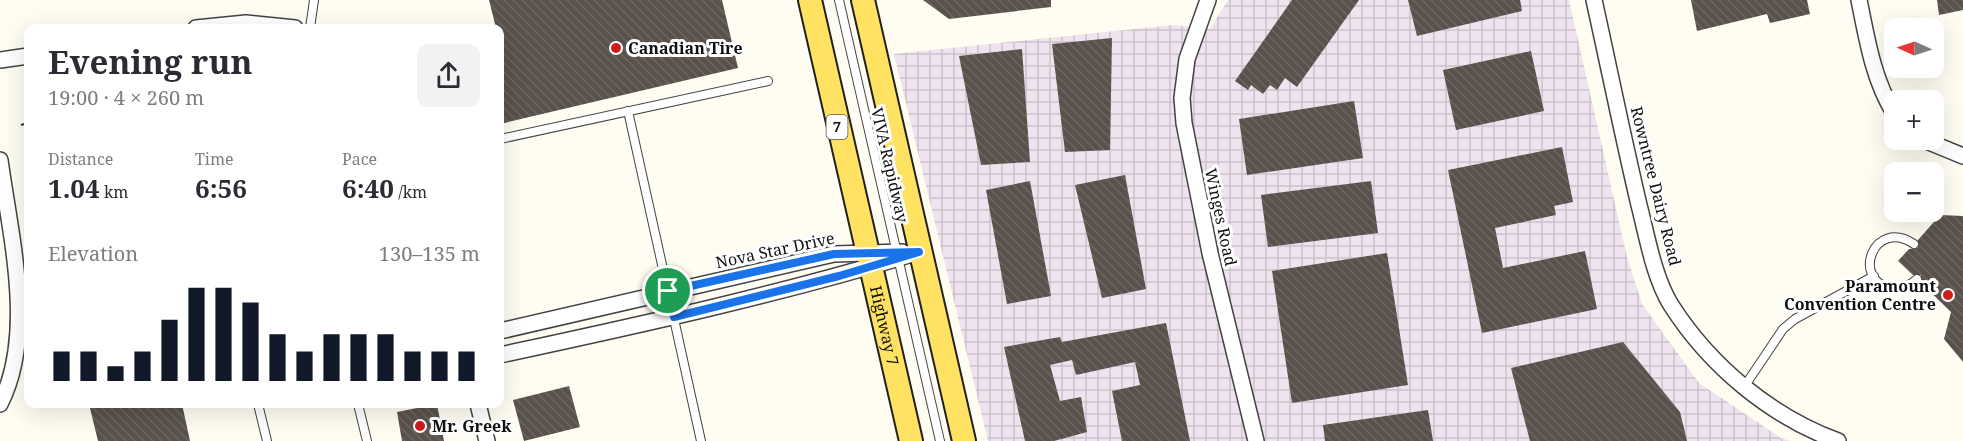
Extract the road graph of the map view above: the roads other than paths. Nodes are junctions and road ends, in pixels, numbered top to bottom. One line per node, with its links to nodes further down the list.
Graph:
1 (314, 0): 10 (lane)
2 (810, 0): 22 (main road, Highway 7 / 7)
3 (839, 0): 21 (lane, VIVA Rapidway)
4 (863, 0): 21 (main road)
5 (1208, 0): 41 (street, Winges Road)
6 (1594, 0): 29 (street, Rowntree Dairy Road)
7 (1859, 0): 14 (street)
8 (236, 24): 9 (street)
9 (256, 24)
10 (311, 24)
11 (24, 57): 12 (street)
12 (0, 60)
13 (768, 81): 15 (lane)
14 (1884, 91)
15 (628, 111): 16 (lane); 25 (lane)
16 (504, 139)
17 (1944, 148): 18 (street)
18 (1963, 156)
19 (0, 160): 30 (street)
20 (1914, 244): 23 (lane)
21 (904, 254): 22 (street, Nova Star Drive); 39 (lane, VIVA Rapidway); 40 (main road)
22 (868, 260): 25 (street, Nova Star Drive); 26 (street, Nova Star Drive); 38 (main road, Highway 7 / 7)
23 (1874, 276): 24 (lane); 29 (lane)
24 (1917, 279)
25 (668, 291): 26 (lane); 27 (street, Nova Star Drive)
26 (674, 317): 28 (street, Nova Star Drive); 37 (lane)
27 (504, 330)
28 (504, 354)
29 (1744, 387): 42 (street, Rowntree Dairy Road)
30 (0, 404)
31 (259, 408): 34 (lane)
32 (359, 408): 35 (lane)
33 (479, 408): 36 (street)
34 (267, 441)
35 (366, 441)
36 (487, 441)
37 (701, 441)
38 (911, 441)
39 (940, 441)
40 (964, 441)
41 (1256, 441)
42 (1838, 441)

